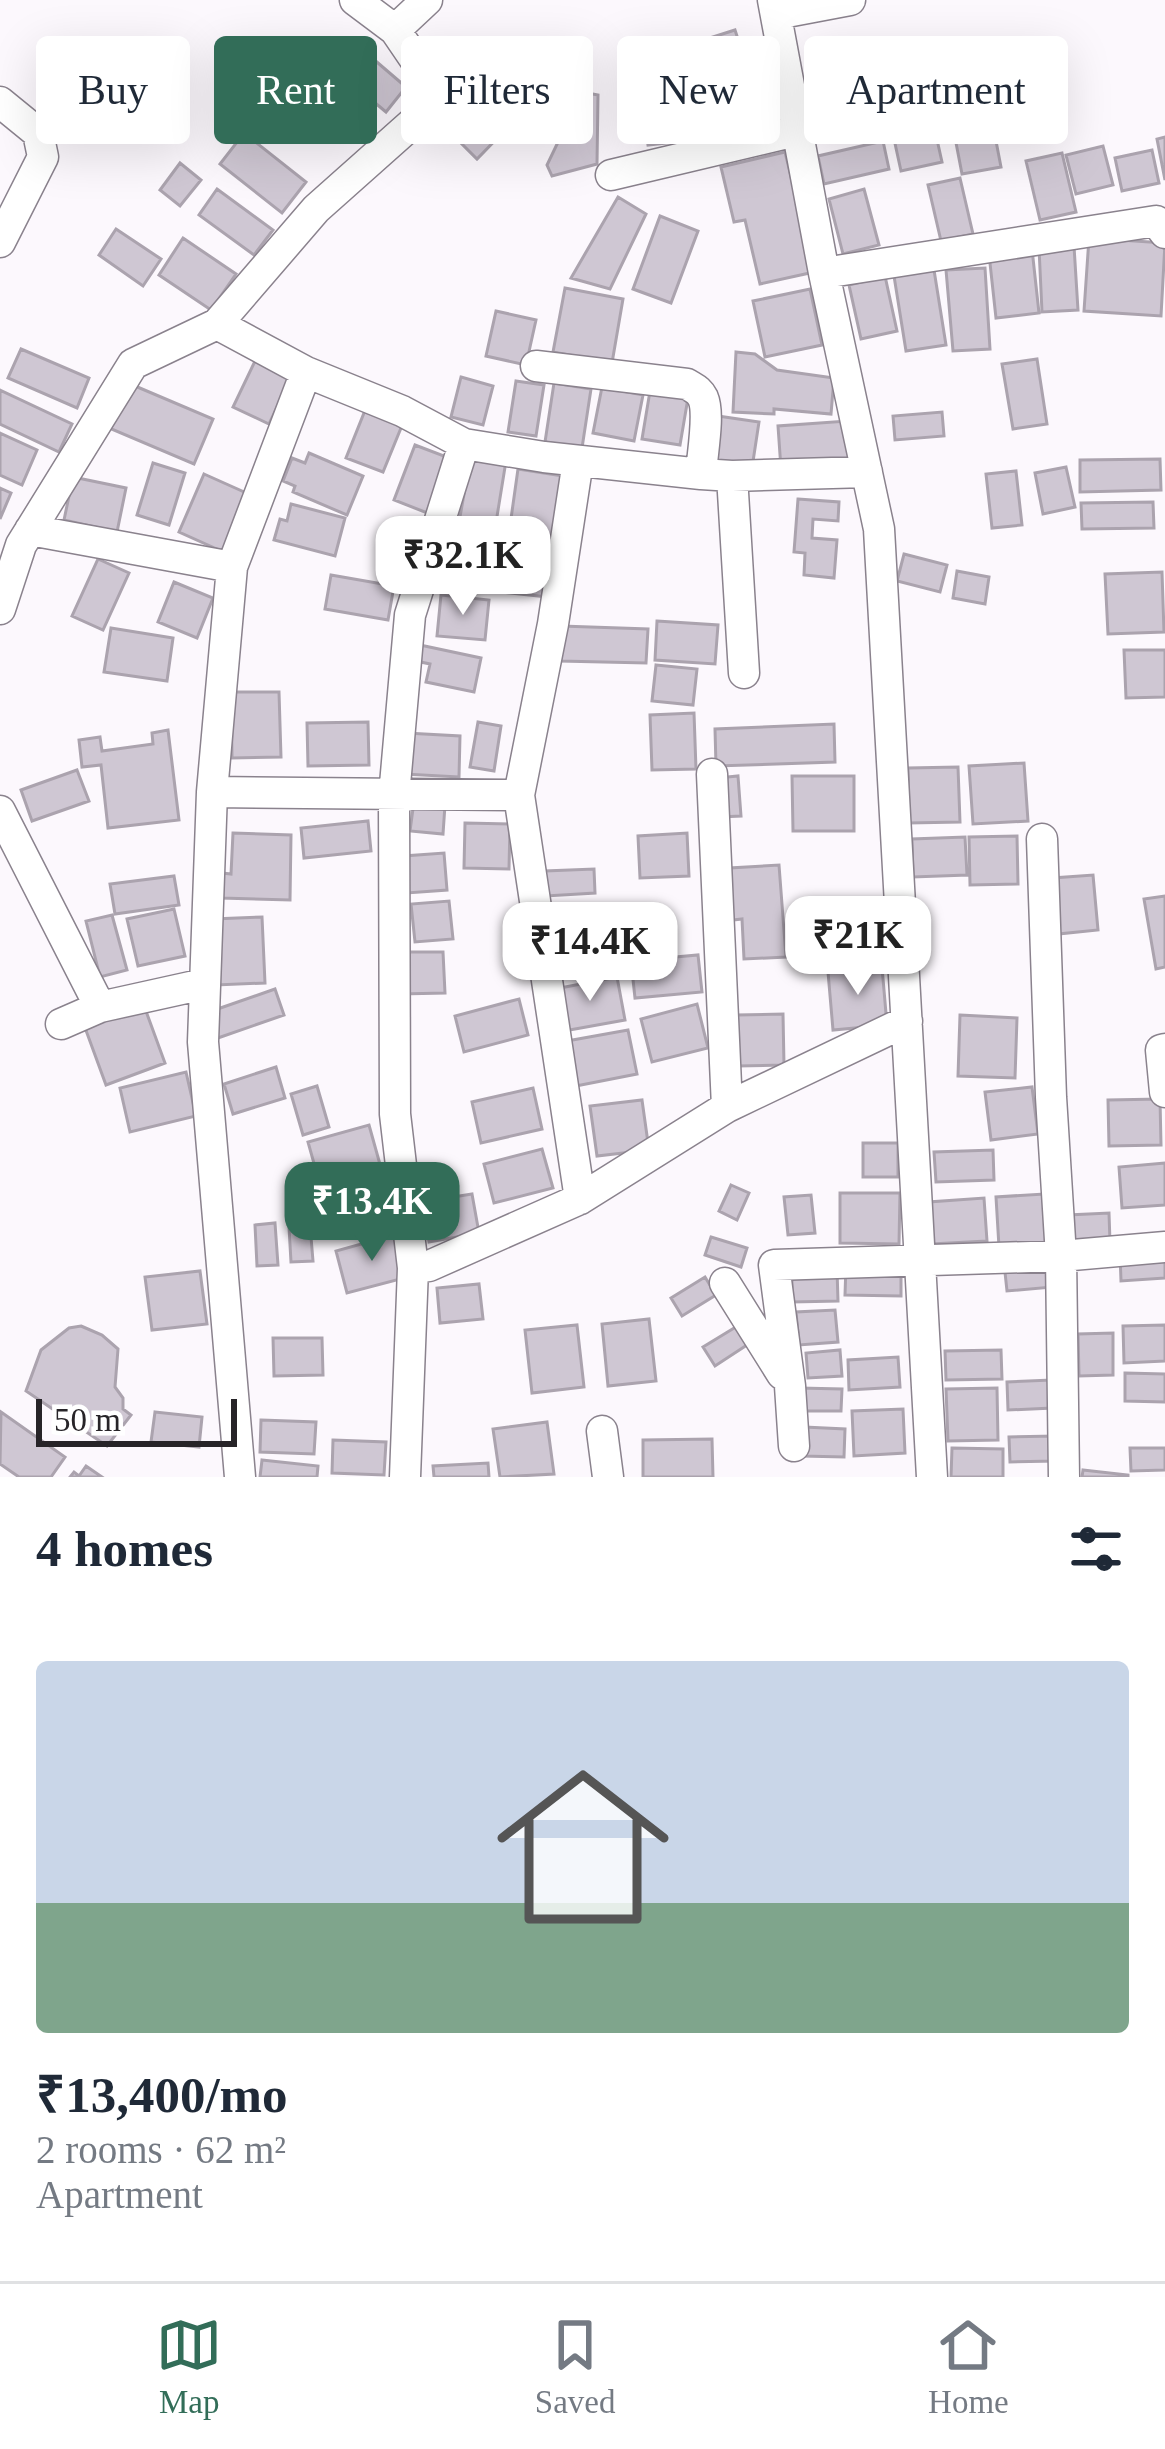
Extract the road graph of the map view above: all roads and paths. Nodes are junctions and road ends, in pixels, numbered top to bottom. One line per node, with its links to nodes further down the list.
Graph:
1 (355, 0): 5 (street)
2 (428, 0): 5 (street)
3 (850, 0): 4 (street)
4 (775, 7): 8 (street)
5 (395, 30): 13 (street)
6 (0, 102): 11 (street)
7 (804, 129): 8 (street)
8 (799, 130): 9 (street); 12 (street)
9 (611, 175)
10 (1165, 233): 12 (street)
11 (0, 242)
12 (824, 273): 18 (street)
13 (217, 324): 15 (street); 21 (street)
14 (536, 366): 19 (street)
15 (306, 372): 16 (street); 22 (street)
16 (464, 444): 17 (street); 28 (street)
17 (578, 460): 19 (street); 27 (street)
18 (867, 472): 20 (street); 33 (street)
19 (701, 474): 20 (street)
20 (733, 476): 24 (street)
21 (30, 530): 22 (street); 23 (street)
22 (232, 567): 26 (street)
23 (0, 609)
24 (744, 673)
25 (712, 774): 37 (street)
26 (212, 793): 28 (street); 31 (street)
27 (519, 795): 28 (street); 38 (street)
28 (394, 796): 42 (street)
29 (0, 811): 32 (street)
30 (1042, 839): 40 (street)
31 (204, 984): 32 (street); 47 (street)
32 (100, 1006): 34 (street)
33 (907, 1021): 37 (street); 41 (street)
34 (61, 1024)
35 (1165, 1049): 36 (street)
36 (1165, 1092)
37 (727, 1107): 38 (street)
38 (580, 1199): 42 (street)
39 (1165, 1247): 40 (street)
40 (1060, 1256): 41 (street); 51 (street)
41 (921, 1262): 44 (street); 50 (street)
42 (413, 1268): 48 (street)
43 (725, 1282): 44 (street)
44 (790, 1386): 46 (street)
45 (602, 1430): 49 (street)
46 (794, 1446)
47 (240, 1477)
48 (405, 1477)
49 (608, 1477)
50 (932, 1477)
51 (1064, 1477)

